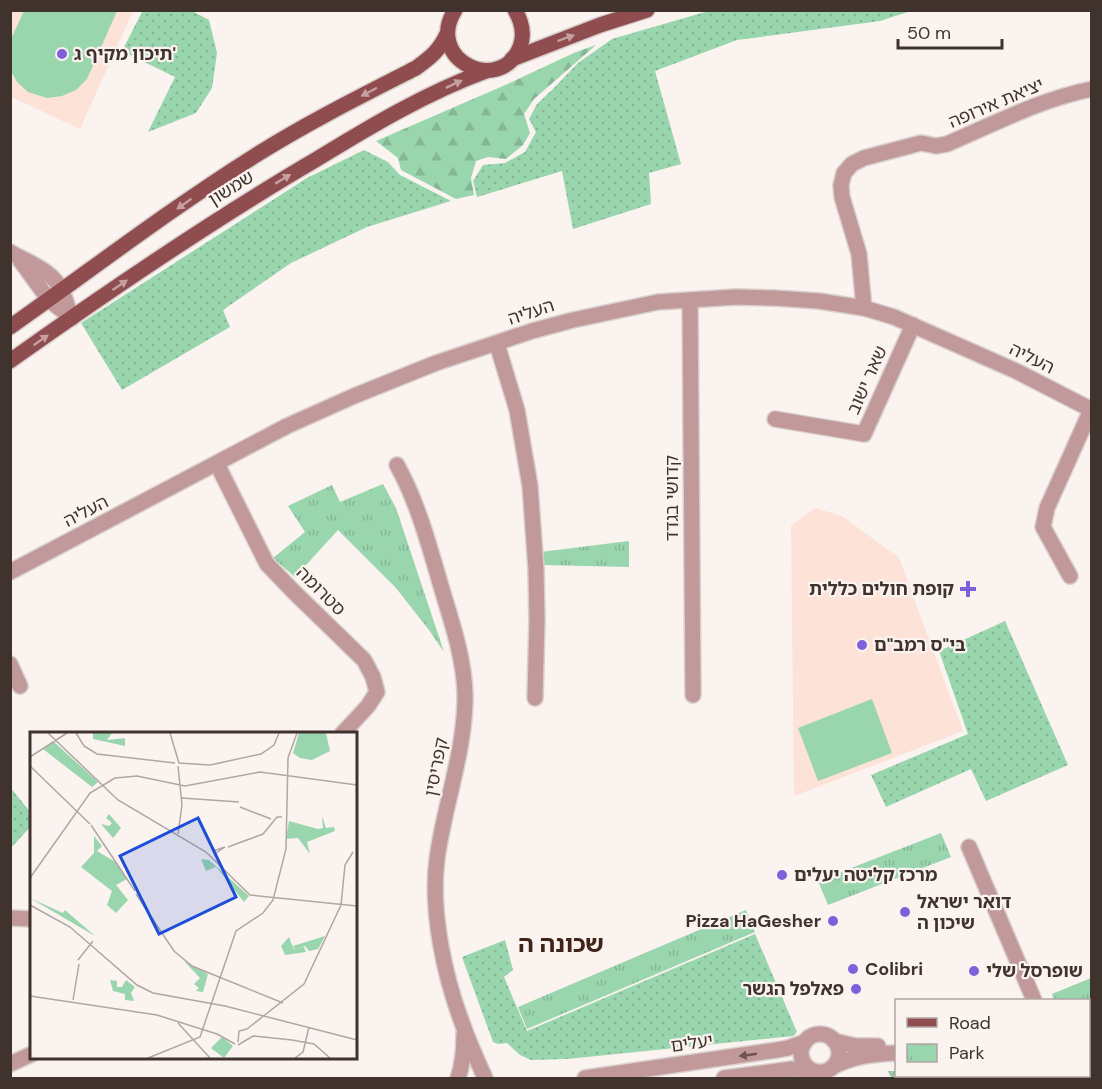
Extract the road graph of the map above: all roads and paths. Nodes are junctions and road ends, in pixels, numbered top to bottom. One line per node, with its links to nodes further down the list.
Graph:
1 (515, 10): 5 (main road)
2 (647, 10): 5 (main road, one-way to 2)
3 (455, 11): 4 (main road, שמשון)
4 (447, 34): 6 (main road); 9 (main road, שמשון, one-way to 9)
5 (512, 59): 6 (main road, שמשון)
6 (486, 70): 13 (main road, שמשון, one-way to 6)
7 (1092, 89): 12 (street, יציאת אירופה)
8 (12, 253): 9 (street); 10 (street)
9 (62, 291): 10 (main road, שמשון); 13 (street)
10 (49, 300): 13 (street); 15 (main road, שמשון)
11 (690, 300): 12 (street, העליה); 16 (street, העליה); 26 (street, קדושי בגדד)
12 (864, 308): 14 (street, העליה)
13 (72, 318): 17 (main road, שמשון, one-way to 13)
14 (913, 325): 18 (street, העליה); 19 (street, שאר ישוב)
15 (10, 327)
16 (497, 344): 20 (street, העליה); 27 (street)
17 (10, 361)
18 (1091, 410): 23 (street)
19 (775, 419)
20 (217, 464): 22 (street, העליה); 28 (street, סטרומה)
21 (397, 465): 33 (street, קפריסין)
22 (10, 572)
23 (1070, 576)
24 (10, 664): 25 (street)
25 (20, 686)
26 (693, 695)
27 (535, 698)
28 (344, 732)
29 (969, 847): 32 (street)
30 (10, 918): 31 (street)
31 (30, 920)
32 (1034, 999)
33 (464, 1028): 42 (street); 43 (street, קפריסין)
34 (834, 1041): 35 (street); 36 (street); 40 (street)
35 (805, 1042): 41 (street); 44 (street, יעלים, one-way to 44)
36 (895, 1045)
37 (895, 1053): 40 (street)
38 (30, 1055): 39 (street)
39 (10, 1064)
40 (834, 1066): 41 (street)
41 (810, 1070): 45 (street)
42 (458, 1078)
43 (485, 1078)
44 (585, 1078)
45 (724, 1078)

